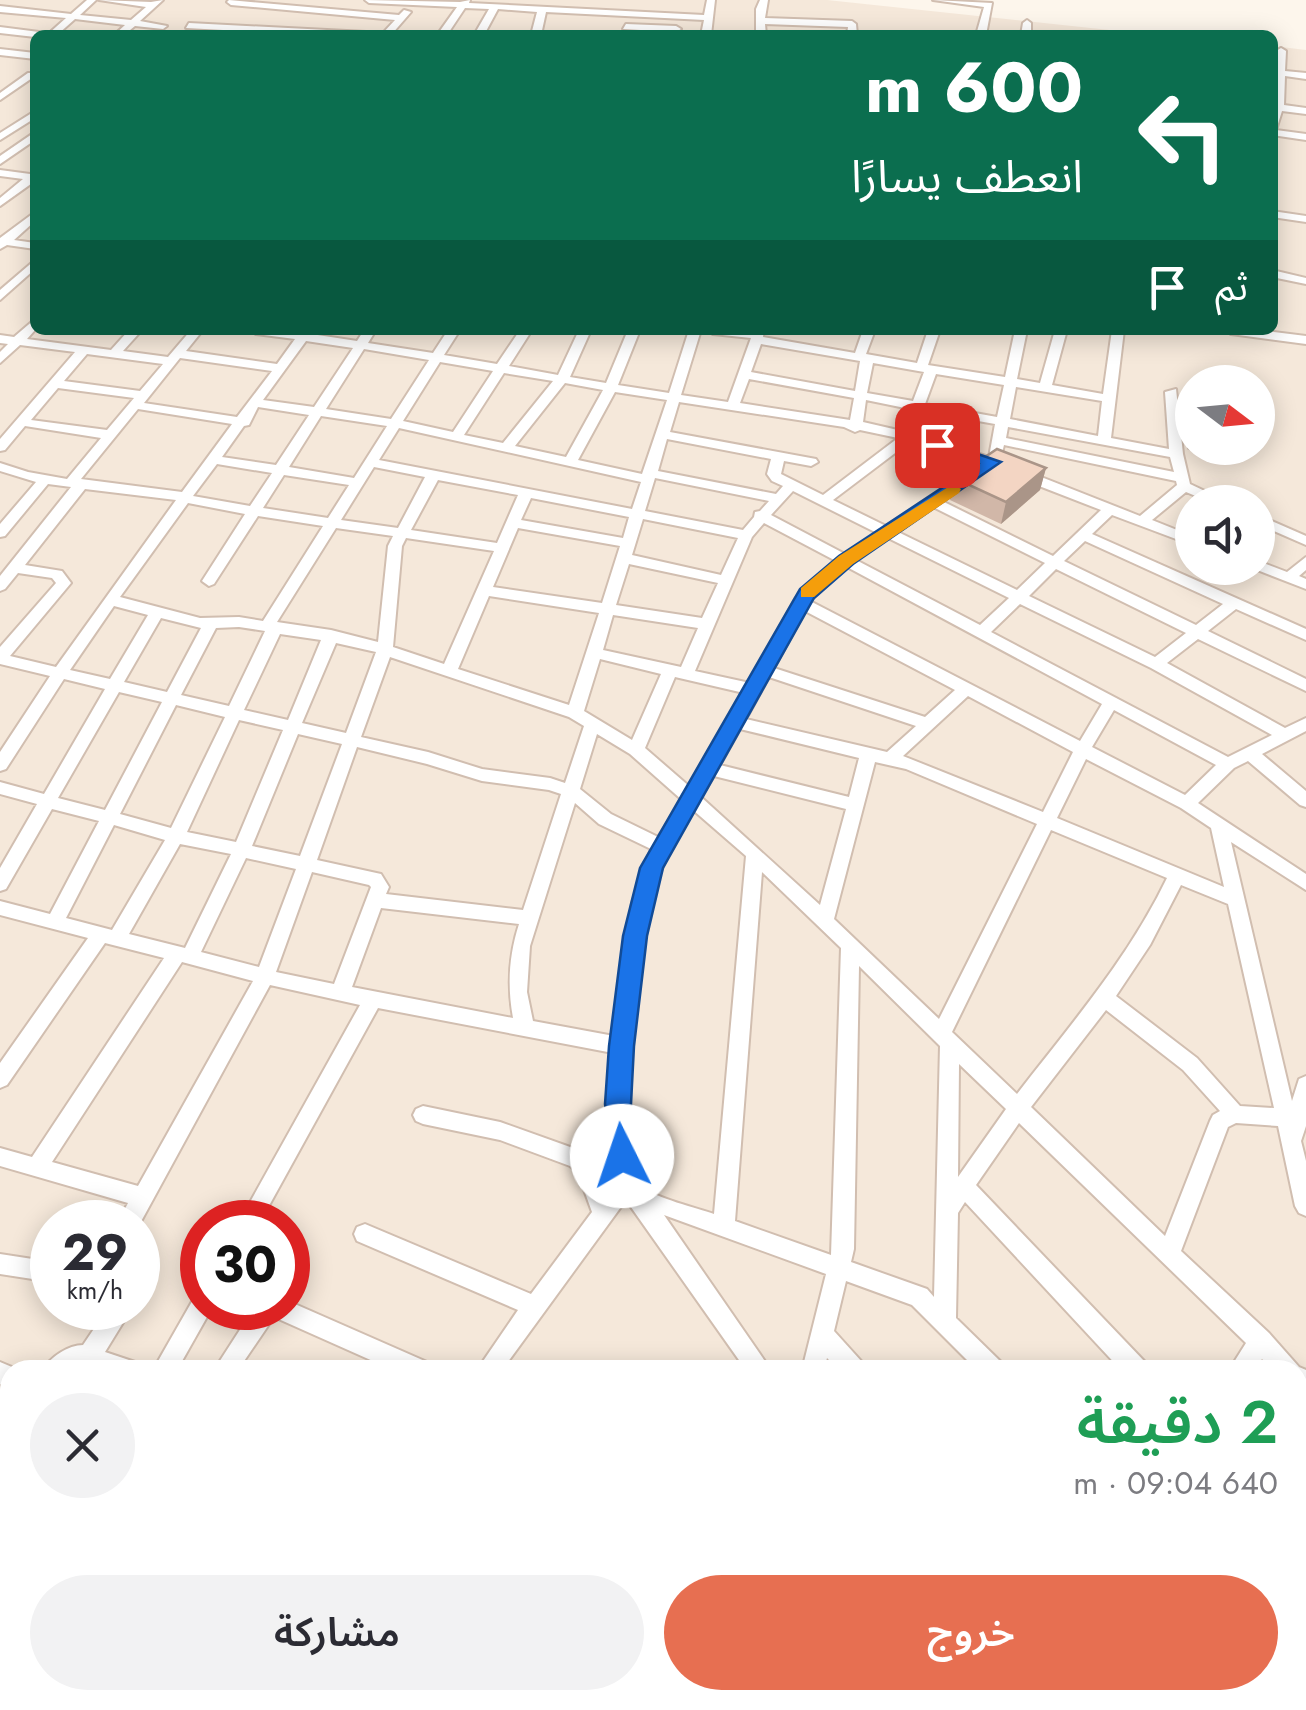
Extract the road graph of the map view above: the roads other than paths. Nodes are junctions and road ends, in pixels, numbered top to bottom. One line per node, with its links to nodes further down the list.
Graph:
1 (92, 0): 19 (street)
2 (104, 0): 11 (street)
3 (330, 0): 17 (street)
4 (369, 0): 9 (street)
5 (633, 0): 18 (street)
6 (711, 0): 28 (street)
7 (764, 0): 22 (street)
8 (937, 0): 42 (street)
9 (415, 1): 13 (street); 20 (street)
10 (231, 2): 12 (street)
11 (156, 3): 25 (street)
12 (276, 3): 17 (street)
13 (464, 3): 14 (street); 35 (street)
14 (494, 8): 16 (street); 21 (street)
15 (0, 9): 19 (street)
16 (542, 10): 18 (street); 23 (street)
17 (319, 11): 20 (street); 33 (street)
18 (629, 14): 28 (street); 38 (street)
19 (70, 17): 25 (street); 30 (street)
20 (402, 18): 34 (street)
21 (488, 18): 23 (street); 36 (street)
22 (762, 21): 40 (street); 41 (street)
23 (540, 22): 37 (street)
24 (1027, 23): 43 (street)
25 (134, 24): 26 (street); 31 (street)
26 (163, 26)
27 (189, 26): 32 (street)
28 (707, 28): 39 (street)
29 (0, 30): 44 (street)
30 (57, 30)
31 (126, 30)
32 (213, 30)
33 (304, 30)
34 (391, 30)
35 (445, 30)
36 (481, 30)
37 (538, 30)
38 (625, 30)
39 (652, 30)
40 (761, 30)
41 (852, 30)
42 (982, 30)
43 (1026, 30)
44 (30, 34)
45 (1282, 51): 48 (street)
46 (30, 53): 47 (street)
47 (2, 54)
48 (1282, 73): 50 (street); 54 (street)
49 (30, 75): 52 (street)
50 (1306, 76)
51 (30, 77): 53 (street)
52 (0, 80)
53 (0, 96)
54 (1278, 107): 55 (street)
55 (1306, 111)
56 (30, 118): 58 (street)
57 (0, 119): 58 (street)
58 (21, 124): 59 (street); 62 (street)
59 (30, 124)
60 (1278, 131): 61 (street)
61 (1306, 136)
62 (0, 138)
63 (30, 139): 64 (street)
64 (0, 161)
65 (0, 174): 66 (street)
66 (30, 177)
67 (30, 180): 68 (street)
68 (0, 203)
69 (1278, 215): 70 (street)
70 (1306, 218)
71 (30, 219): 72 (street)
72 (2, 243): 73 (street)
73 (30, 246)
74 (30, 268): 77 (street)
75 (1278, 275): 76 (street)
76 (1306, 281)
77 (0, 296)
78 (30, 328): 100 (street)
79 (79, 335): 102 (street)
80 (131, 335): 105 (street)
81 (194, 335): 107 (street)
82 (305, 335): 111 (street)
83 (316, 335): 101 (street)
84 (366, 335): 101 (street)
85 (451, 335): 106 (street)
86 (523, 335): 110 (street)
87 (583, 335): 114 (street)
88 (632, 335): 117 (street)
89 (693, 335): 121 (street)
90 (758, 335): 103 (street); 113 (street)
91 (807, 335): 103 (street)
92 (868, 335): 108 (street)
93 (933, 335): 112 (street)
94 (1021, 335): 116 (street)
95 (1061, 335): 118 (street)
96 (1117, 335): 122 (street)
97 (1275, 335): 99 (street)
98 (0, 339): 100 (street)
99 (1306, 340)
100 (17, 341): 102 (street); 109 (street)
101 (360, 344): 106 (street); 127 (street)
102 (68, 346): 104 (street)
103 (803, 348): 108 (street)
104 (85, 349): 105 (street); 115 (street)
105 (115, 353): 107 (street)
106 (438, 355): 110 (street); 131 (street)
107 (175, 357): 111 (street); 123 (street)
108 (863, 358): 112 (street); 120 (street)
109 (0, 359)
110 (505, 367): 114 (street); 136 (street)
111 (281, 368): 124 (street)
112 (926, 369): 116 (street); 125 (street)
113 (744, 374): 120 (street); 126 (street)
114 (562, 378): 117 (street); 142 (street)
115 (54, 384): 123 (street); 129 (street)
116 (1009, 384): 118 (street); 128 (street)
117 (611, 387): 121 (street); 147 (street)
118 (1045, 389): 122 (street)
119 (1172, 392): 135 (street)
120 (861, 394): 125 (street); 132 (street)
121 (672, 397): 126 (street); 134 (street)
122 (1106, 398): 138 (street)
123 (139, 400): 130 (street); 133 (street)
124 (257, 403): 127 (street); 130 (street)
125 (918, 404): 128 (street); 137 (street)
126 (732, 407): 132 (street)
127 (319, 413): 131 (street); 152 (street)
128 (1006, 421): 138 (street); 139 (street)
129 (21, 422): 133 (street); 141 (street)
130 (244, 422): 145 (street)
131 (393, 423): 136 (street); 146 (street)
132 (856, 428): 137 (street)
133 (111, 434): 156 (street)
134 (660, 434): 144 (street); 154 (street)
135 (1174, 436): 140 (street)
136 (456, 437): 142 (street)
137 (906, 438): 149 (street); 164 (street)
138 (1104, 439): 143 (street)
139 (1002, 441): 149 (street); 158 (street)
140 (1175, 445)
141 (0, 446)
142 (506, 448): 147 (street)
143 (1175, 454)
144 (778, 456): 148 (street); 159 (street)
145 (216, 460): 152 (street); 162 (street)
146 (368, 462): 153 (street); 157 (street)
147 (570, 462): 154 (street)
148 (812, 462)
149 (992, 462): 165 (street); 166 (street)
150 (1178, 465): 158 (street)
151 (0, 467): 155 (street)
152 (282, 470): 157 (street); 167 (street)
153 (434, 474): 161 (street); 176 (street)
154 (647, 476): 163 (street); 168 (street)
155 (46, 478): 156 (street); 175 (street)
156 (77, 482): 162 (street); 186 (street)
157 (356, 482): 172 (street)
158 (1182, 482): 160 (street); 171 (street)
159 (792, 484): 163 (street); 164 (street)
160 (1188, 485)
161 (526, 493): 168 (street); 170 (street)
162 (189, 497): 167 (street); 195 (street)
163 (777, 498): 169 (street)
164 (826, 499): 174 (street)
165 (934, 502): 174 (street); 184 (street)
166 (1109, 510): 171 (street); 178 (street)
167 (254, 512): 172 (street); 190 (street)
168 (636, 514): 177 (street); 182 (street)
169 (760, 515): 177 (street); 183 (street)
170 (512, 522): 181 (street); 182 (street)
171 (1141, 522): 179 (street)
172 (331, 523): 176 (street); 202 (street)
173 (1275, 527): 180 (street)
174 (888, 531): 183 (street); 194 (street)
175 (0, 533)
176 (400, 533): 181 (street); 207 (street)
177 (746, 535): 189 (street)
178 (1083, 535): 184 (street); 197 (street)
179 (1175, 535)
180 (1306, 541)
181 (501, 548): 193 (street)
182 (624, 550): 189 (street); 198 (street)
183 (846, 560): 196 (street); 204 (street)
184 (1054, 562): 194 (street); 203 (street)
185 (1306, 562): 188 (street)
186 (17, 568): 192 (street); 209 (street)
187 (1275, 573): 188 (street)
188 (1289, 578): 191 (street)
189 (725, 580): 201 (street)
190 (210, 581)
191 (1306, 584)
192 (0, 586)
193 (482, 590): 198 (street); 211 (street)
194 (1020, 598): 204 (street); 210 (street)
195 (112, 600): 199 (street); 214 (street)
196 (800, 602): 212 (street); 217 (street)
197 (1234, 603): 203 (street); 206 (street)
198 (608, 609): 201 (street); 208 (street)
199 (156, 614): 200 (street); 215 (street)
200 (211, 623): 202 (street); 219 (street)
201 (706, 624): 213 (street)
202 (271, 626): 205 (street); 221 (street)
203 (1195, 631): 210 (street); 216 (street)
204 (982, 632): 220 (street)
205 (332, 635): 207 (street); 227 (street)
206 (1306, 635)
207 (384, 650): 211 (street); 229 (street)
208 (595, 653): 213 (street); 222 (street)
209 (0, 660): 214 (street)
210 (1156, 664): 228 (street)
211 (450, 669): 222 (street)
212 (766, 670): 218 (street); 225 (street)
213 (678, 671): 218 (street); 230 (street)
214 (58, 676): 215 (street); 236 (street)
215 (114, 686): 219 (street); 242 (street)
216 (1306, 686)
217 (966, 689): 225 (street); 231 (street)
218 (755, 690): 224 (street)
219 (172, 699): 221 (street); 245 (street)
220 (1112, 700): 231 (street); 235 (street)
221 (230, 713): 227 (street); 248 (street)
222 (575, 713): 223 (street)
223 (594, 722): 230 (street); 239 (street)
224 (737, 723): 232 (street); 237 (street)
225 (924, 723): 234 (street)
226 (1306, 724): 228 (street)
227 (290, 726): 229 (street); 250 (street)
228 (1284, 734): 233 (street)
229 (354, 740): 239 (street); 252 (street)
230 (636, 750): 240 (street)
231 (1082, 751): 244 (street); 246 (street)
232 (869, 753): 234 (street); 243 (street)
233 (1251, 754): 235 (street); 241 (street)
234 (892, 758): 246 (street)
235 (1228, 764): 244 (street)
236 (0, 765)
237 (710, 769): 240 (street); 243 (street)
238 (0, 788): 242 (street)
239 (573, 792): 249 (street); 259 (street)
240 (694, 797): 249 (street); 251 (street)
241 (1306, 801)
242 (50, 802): 245 (street); 255 (street)
243 (852, 804): 260 (street)
244 (1187, 804): 247 (street)
245 (110, 819): 248 (street); 261 (street)
246 (1046, 822): 253 (street); 270 (street)
247 (1218, 822): 254 (street); 256 (street)
248 (176, 836): 250 (street); 262 (street)
249 (661, 846): 271 (street)
250 (242, 848): 252 (street); 264 (street)
251 (754, 854): 260 (street); 289 (street)
252 (308, 864): 257 (street); 265 (street)
253 (1177, 875): 256 (street); 268 (street)
254 (1306, 883)
255 (0, 884)
256 (1234, 899): 277 (street)
257 (375, 900): 259 (street); 266 (street)
258 (0, 908): 261 (street)
259 (528, 918): 269 (street)
260 (824, 922): 263 (street)
261 (54, 923): 262 (street)
262 (109, 936): 264 (street); 272 (street)
263 (850, 948): 270 (street); 293 (street)
264 (184, 955): 265 (street); 280 (street)
265 (265, 977): 266 (street); 283 (street)
266 (340, 992): 267 (street)
267 (373, 999): 269 (street); 285 (street)
268 (1108, 1000): 274 (street); 275 (street)
269 (524, 1026): 271 (street)
270 (945, 1040): 274 (street); 287 (street)
271 (621, 1046): 282 (street)
272 (0, 1080)
273 (1305, 1090): 278 (street)
274 (1018, 1108): 281 (street); 291 (street)
275 (1235, 1114): 277 (street); 291 (street)
276 (423, 1115): 288 (street)
277 (1286, 1118): 278 (street)
278 (1292, 1142): 286 (street)
279 (0, 1157): 280 (street)
280 (36, 1168): 283 (street)
281 (964, 1187): 287 (street); 314 (street)
282 (631, 1188): 288 (street); 289 (street); 310 (street)
283 (143, 1197): 284 (street)
284 (141, 1200)
285 (261, 1200)
286 (1306, 1206)
287 (946, 1210): 296 (street)
288 (603, 1213): 295 (street)
289 (724, 1226): 293 (street)
290 (366, 1234): 295 (street)
291 (1169, 1254): 302 (street)
292 (0, 1264): 294 (street)
293 (840, 1267): 296 (street); 301 (street)
294 (30, 1269)
295 (534, 1306): 309 (street)
296 (944, 1318): 313 (street)
297 (310, 1322): 308 (street)
298 (106, 1330): 303 (street)
299 (188, 1330): 306 (street)
300 (252, 1330): 307 (street)
301 (823, 1336): 311 (street); 312 (street)
302 (1261, 1341): 315 (street); 316 (street)
303 (89, 1356): 304 (street); 305 (street)
304 (68, 1360)
305 (100, 1360)
306 (170, 1360)
307 (233, 1360)
308 (397, 1360)
309 (495, 1360)
310 (753, 1360)
311 (816, 1360)
312 (845, 1360)
313 (984, 1360)
314 (1128, 1360)
315 (1247, 1360)
316 (1279, 1360)

